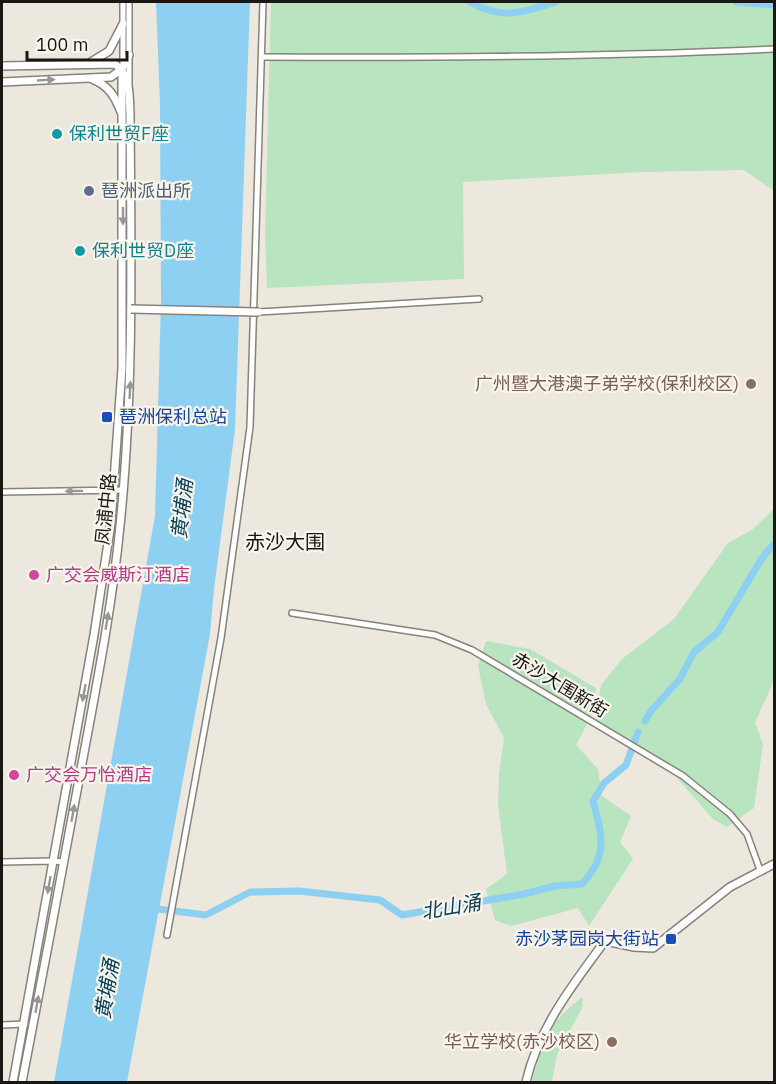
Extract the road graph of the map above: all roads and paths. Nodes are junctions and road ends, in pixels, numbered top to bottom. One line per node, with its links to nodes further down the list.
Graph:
1 (123, 2): 4 (street, 凤浦中路)
2 (129, 2): 6 (street, 凤浦中路)
3 (263, 2): 7 (street)
4 (123, 24): 8 (street); 10 (street, 凤浦中路)
5 (774, 49): 7 (street)
6 (129, 55): 10 (street); 13 (street, 凤浦中路)
7 (262, 57): 27 (street)
8 (89, 63): 9 (street); 10 (street)
9 (2, 66)
10 (123, 69): 11 (street); 13 (street); 14 (street, 凤浦中路)
11 (90, 78): 12 (street, one-way to 11); 14 (street)
12 (2, 82)
13 (129, 85): 16 (street, 凤浦中路)
14 (123, 115): 18 (street, 凤浦中路, one-way to 18)
15 (479, 299): 17 (street)
16 (131, 309): 17 (street, bridge); 19 (street, 凤浦中路, one-way to 16)
17 (259, 312)
18 (114, 490): 19 (street); 20 (street, one-way to 20); 22 (street, 凤浦中路, one-way to 22)
19 (123, 490): 24 (street, 凤浦中路, one-way to 19)
20 (2, 492)
21 (292, 613): 26 (street, 赤沙大围新街)
22 (53, 861): 23 (street); 24 (street); 28 (street, 凤浦中路, one-way to 28)
23 (2, 862)
24 (63, 862): 30 (street, 凤浦中路, one-way to 24)
25 (774, 864): 26 (street)
26 (760, 870): 33 (street)
27 (167, 935)
28 (23, 1024): 29 (street); 30 (street); 31 (street, 凤浦中路)
29 (2, 1025)
30 (33, 1026): 32 (street, 凤浦中路)
31 (13, 1083)
32 (22, 1083)
33 (526, 1083)

